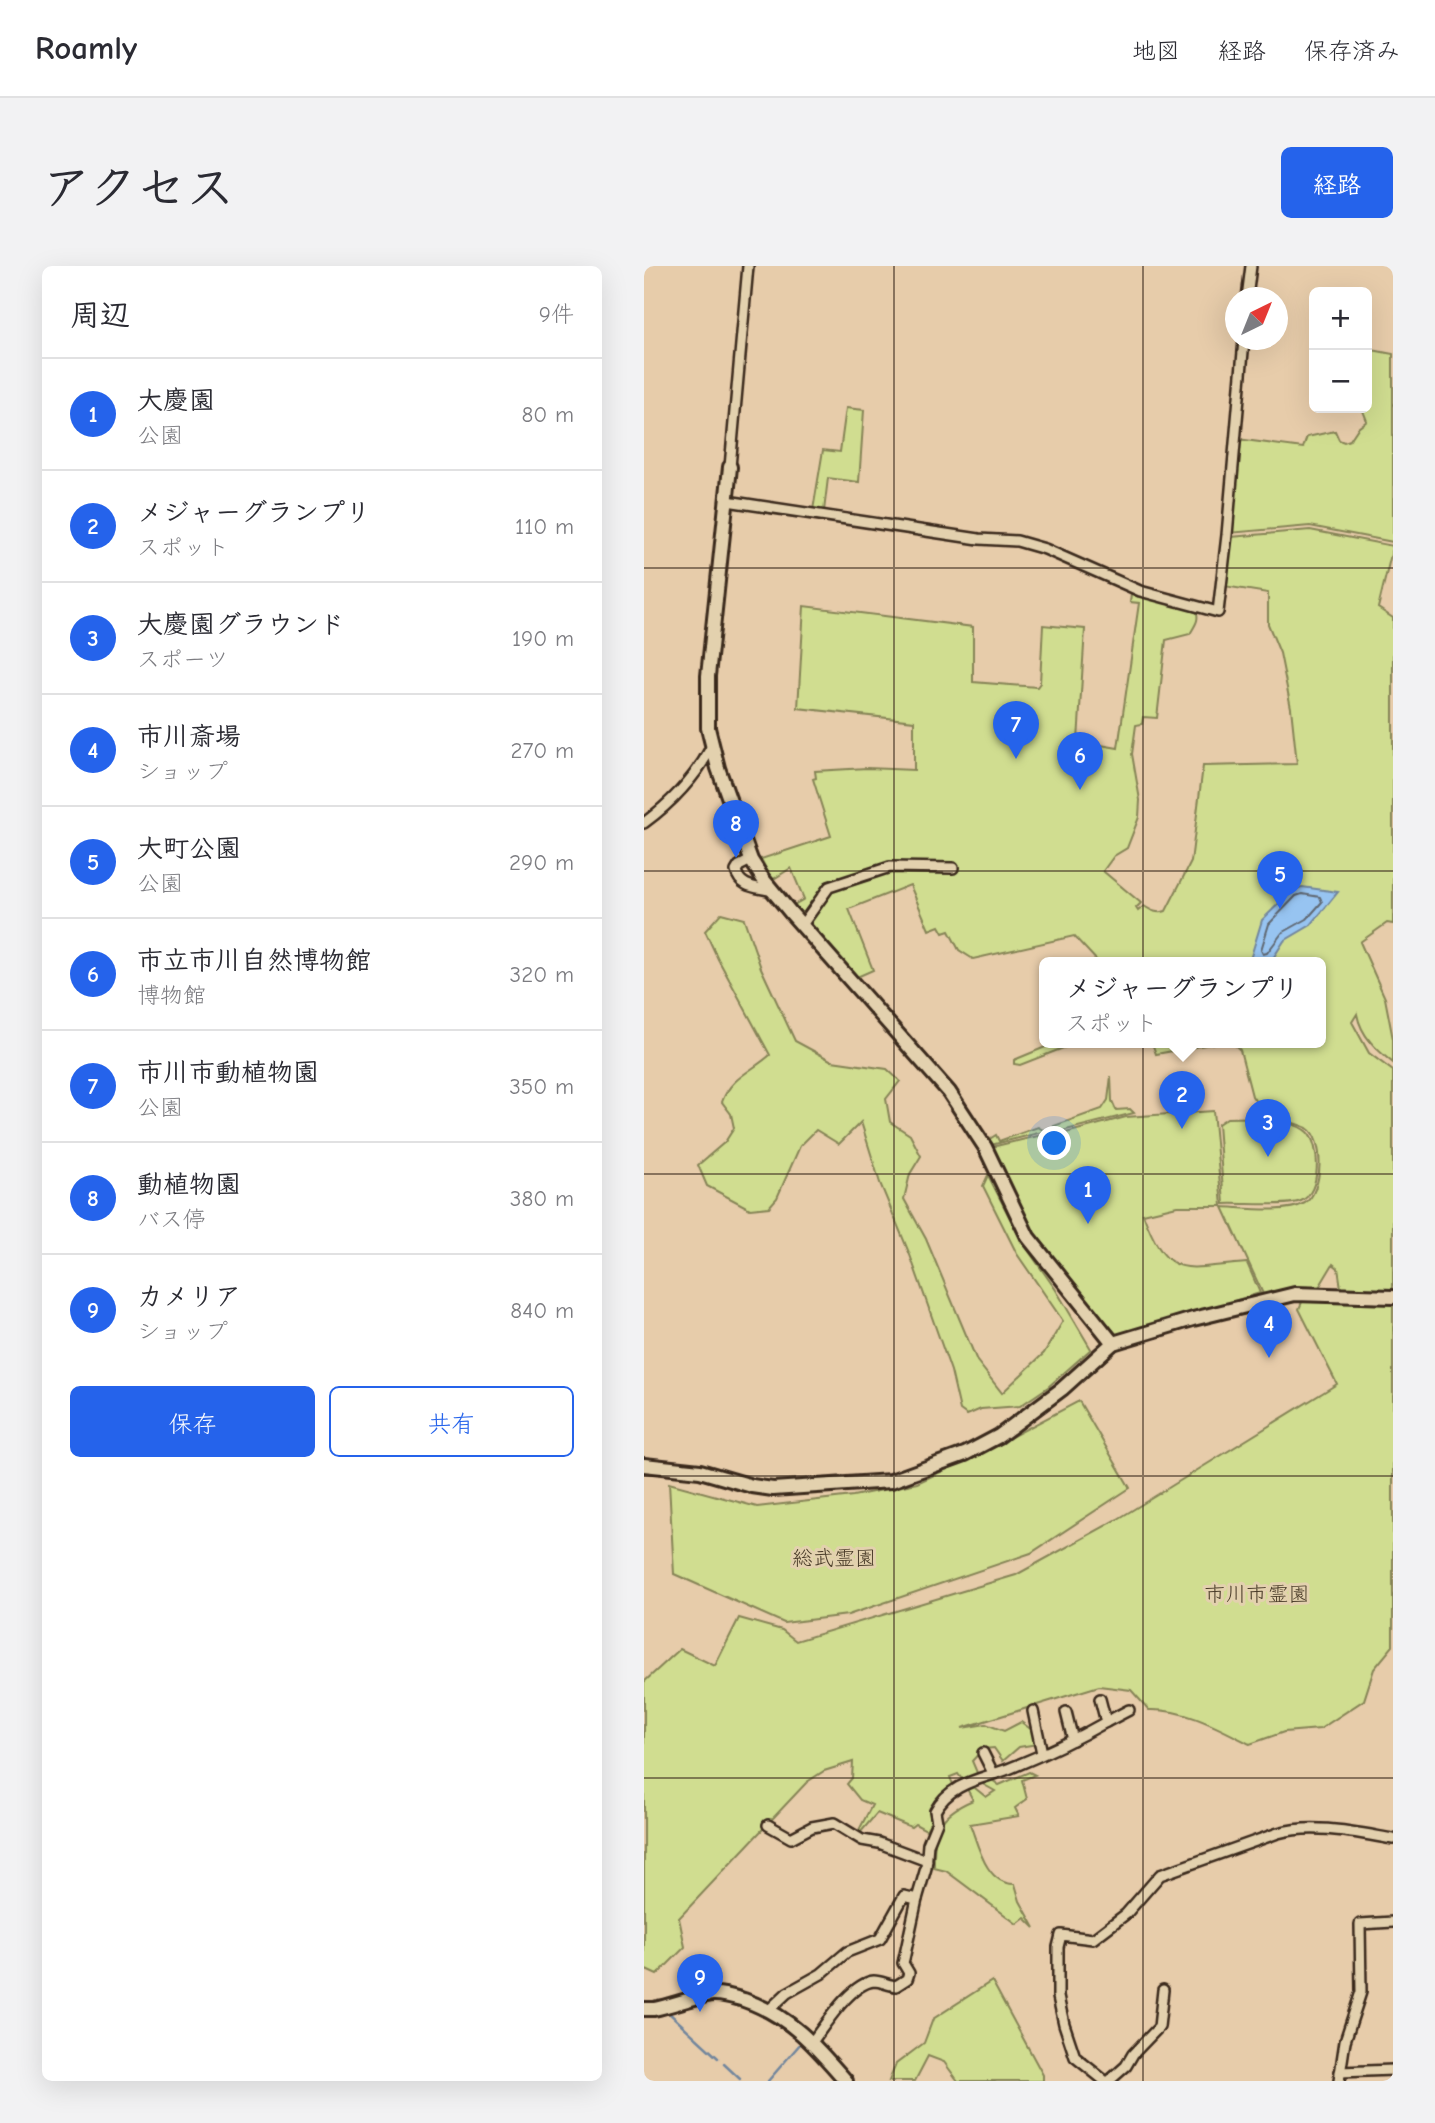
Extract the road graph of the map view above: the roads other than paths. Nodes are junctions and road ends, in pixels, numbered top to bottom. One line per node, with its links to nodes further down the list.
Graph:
1 (748, 266): 5 (street)
2 (1251, 266): 3 (street)
3 (1248, 287)
4 (1243, 350): 6 (street)
5 (730, 467): 6 (street)
6 (727, 501): 7 (street)
7 (712, 746): 8 (street); 9 (street)
8 (644, 823)
9 (751, 860): 11 (street); 11 (street)
10 (953, 868): 12 (street)
11 (772, 891): 12 (street)
12 (802, 925): 14 (street)
13 (1393, 1297): 14 (street)
14 (1113, 1343): 15 (street)
15 (644, 1465)
16 (1100, 1699): 20 (street)
17 (1129, 1710): 20 (street)
18 (1033, 1711): 23 (street)
19 (1066, 1712): 21 (street)
20 (1106, 1722): 21 (street)
21 (1073, 1740): 23 (street)
22 (983, 1753): 24 (street)
23 (1042, 1753): 24 (street)
24 (993, 1773): 27 (street)
25 (768, 1825): 27 (street)
26 (1393, 1839): 37 (street)
27 (927, 1861): 28 (street)
28 (917, 1899): 32 (street); 33 (street)
29 (1393, 1922): 35 (street)
30 (1163, 1990): 37 (street)
31 (644, 2009): 32 (street)
32 (770, 2009): 33 (street)
33 (812, 2042): 36 (street)
34 (1393, 2070): 35 (street)
35 (1340, 2077)
36 (846, 2081)
37 (1107, 2081)

